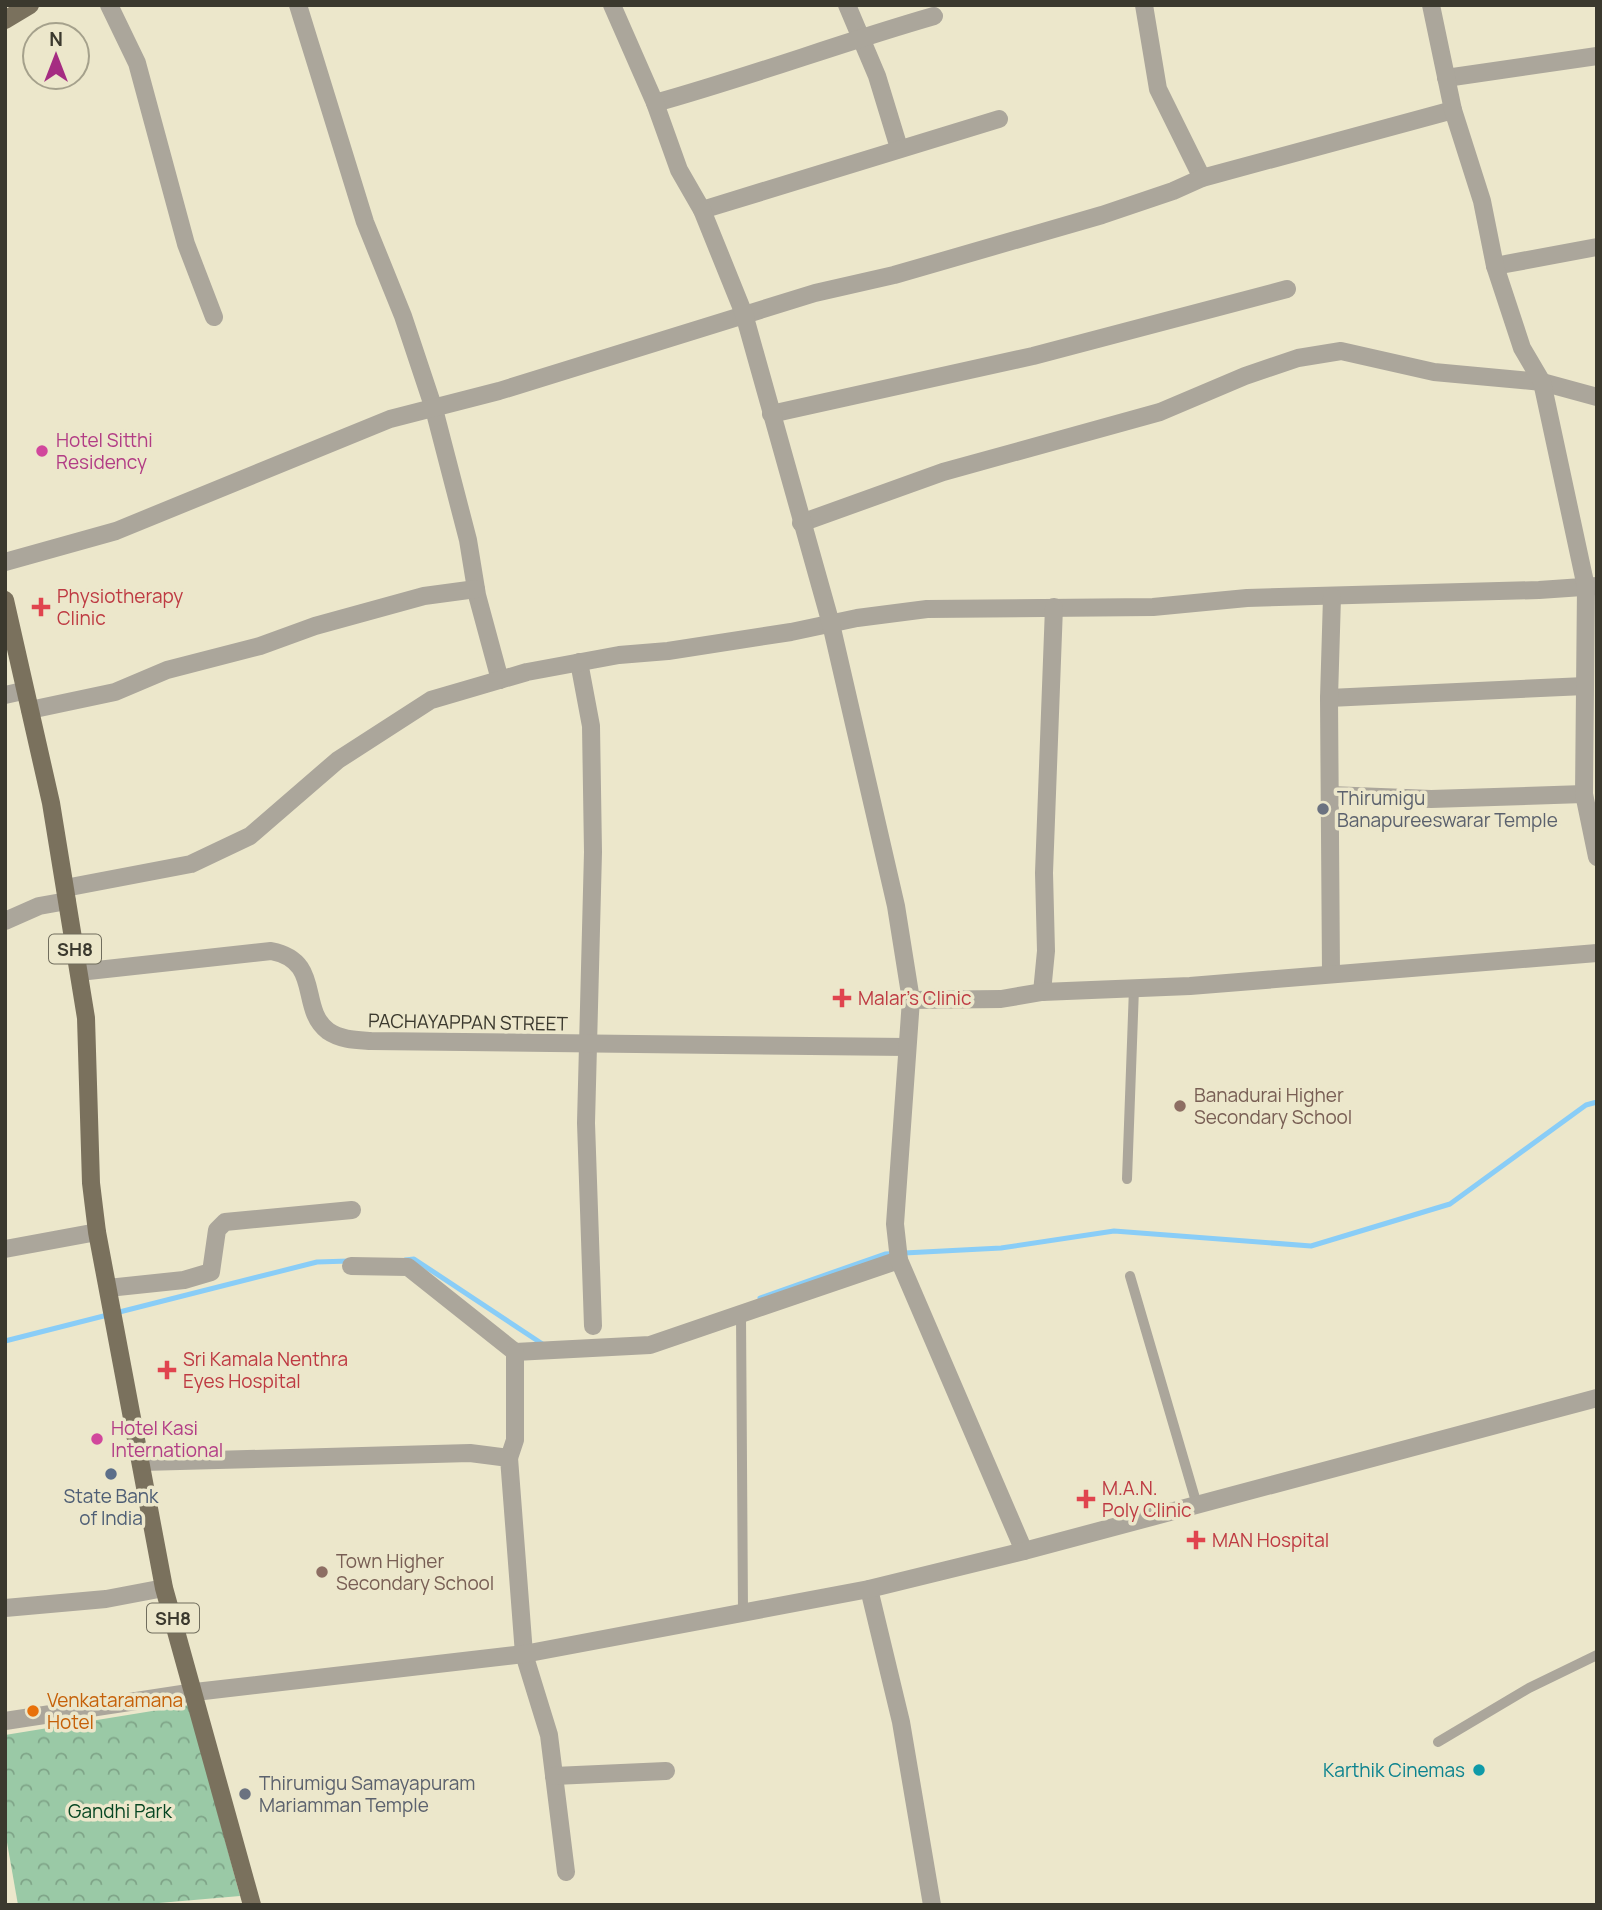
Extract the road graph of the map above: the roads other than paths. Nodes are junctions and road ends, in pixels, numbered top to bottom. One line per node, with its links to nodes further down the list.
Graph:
1 (30, 5): 9 (main road)
2 (109, 5): 23 (street)
3 (298, 5): 26 (street)
4 (612, 5): 13 (street)
5 (847, 5): 10 (street)
6 (1144, 5): 17 (street)
7 (1431, 5): 12 (street)
8 (934, 16): 10 (street)
9 (5, 20)
10 (860, 38): 13 (street); 16 (street)
11 (1597, 56): 12 (street)
12 (1446, 78): 14 (street)
13 (655, 103): 18 (street)
14 (1453, 110): 17 (street); 20 (street)
15 (999, 119): 16 (street)
16 (900, 148): 18 (street)
17 (1188, 184): 22 (street)
18 (702, 210): 22 (street)
19 (1597, 247): 20 (street)
20 (1495, 266): 24 (street)
21 (1287, 289): 27 (street)
22 (744, 314): 26 (street); 27 (street)
23 (214, 317)
24 (1542, 382): 25 (street); 28 (street); 30 (street)
25 (1597, 397)
26 (434, 409): 29 (street); 31 (street)
27 (771, 414): 28 (street)
28 (800, 523): 35 (street)
29 (5, 562)
30 (1592, 586): 32 (street); 38 (street)
31 (476, 589): 37 (street); 41 (street)
32 (1332, 597): 34 (street); 40 (street)
33 (5, 600): 39 (main road, SH8)
34 (1054, 607): 35 (street); 51 (street)
35 (831, 624): 36 (street); 52 (street)
36 (579, 662): 37 (street); 53 (street)
37 (500, 680): 45 (street)
38 (1585, 686): 40 (street); 42 (street)
39 (14, 693): 41 (main road, SH8)
40 (1329, 698): 43 (street)
41 (30, 710): 45 (main road, SH8)
42 (1588, 783): 43 (street); 44 (street)
43 (1330, 796): 49 (street)
44 (1597, 857)
45 (66, 895): 46 (street); 48 (main road, SH8)
46 (5, 921)
47 (1597, 953): 49 (street)
48 (79, 972): 53 (street, PACHAYAPPAN STREET); 57 (main road, SH8)
49 (1331, 973): 50 (street)
50 (1134, 988): 51 (street); 55 (lane)
51 (1042, 992): 52 (street)
52 (911, 1000): 54 (street)
53 (588, 1045): 54 (street, PACHAYAPPAN STREET); 64 (street)
54 (907, 1047): 59 (street)
55 (1127, 1179)
56 (352, 1210): 62 (street)
57 (97, 1232): 58 (street); 62 (main road, SH8)
58 (5, 1250)
59 (900, 1260): 63 (street); 70 (street)
60 (351, 1266): 65 (street)
61 (1130, 1276): 69 (lane)
62 (109, 1296): 68 (main road, SH8)
63 (741, 1315): 65 (street); 74 (lane)
64 (593, 1326)
65 (516, 1352): 67 (street)
66 (1597, 1398): 69 (street)
67 (509, 1458): 68 (street); 75 (street)
68 (142, 1462): 71 (main road, SH8)
69 (1197, 1505): 70 (street)
70 (1024, 1551): 72 (street)
71 (164, 1588): 73 (street); 77 (main road, SH8)
72 (869, 1588): 74 (street); 84 (street)
73 (5, 1608)
74 (743, 1611): 75 (street)
75 (524, 1654): 77 (street); 81 (street)
76 (1597, 1655): 79 (lane)
77 (195, 1692): 78 (street); 83 (main road, SH8)
78 (5, 1721)
79 (1438, 1742)
80 (666, 1772): 81 (street)
81 (554, 1776): 82 (street)
82 (566, 1872)
83 (251, 1905)
84 (932, 1905)

